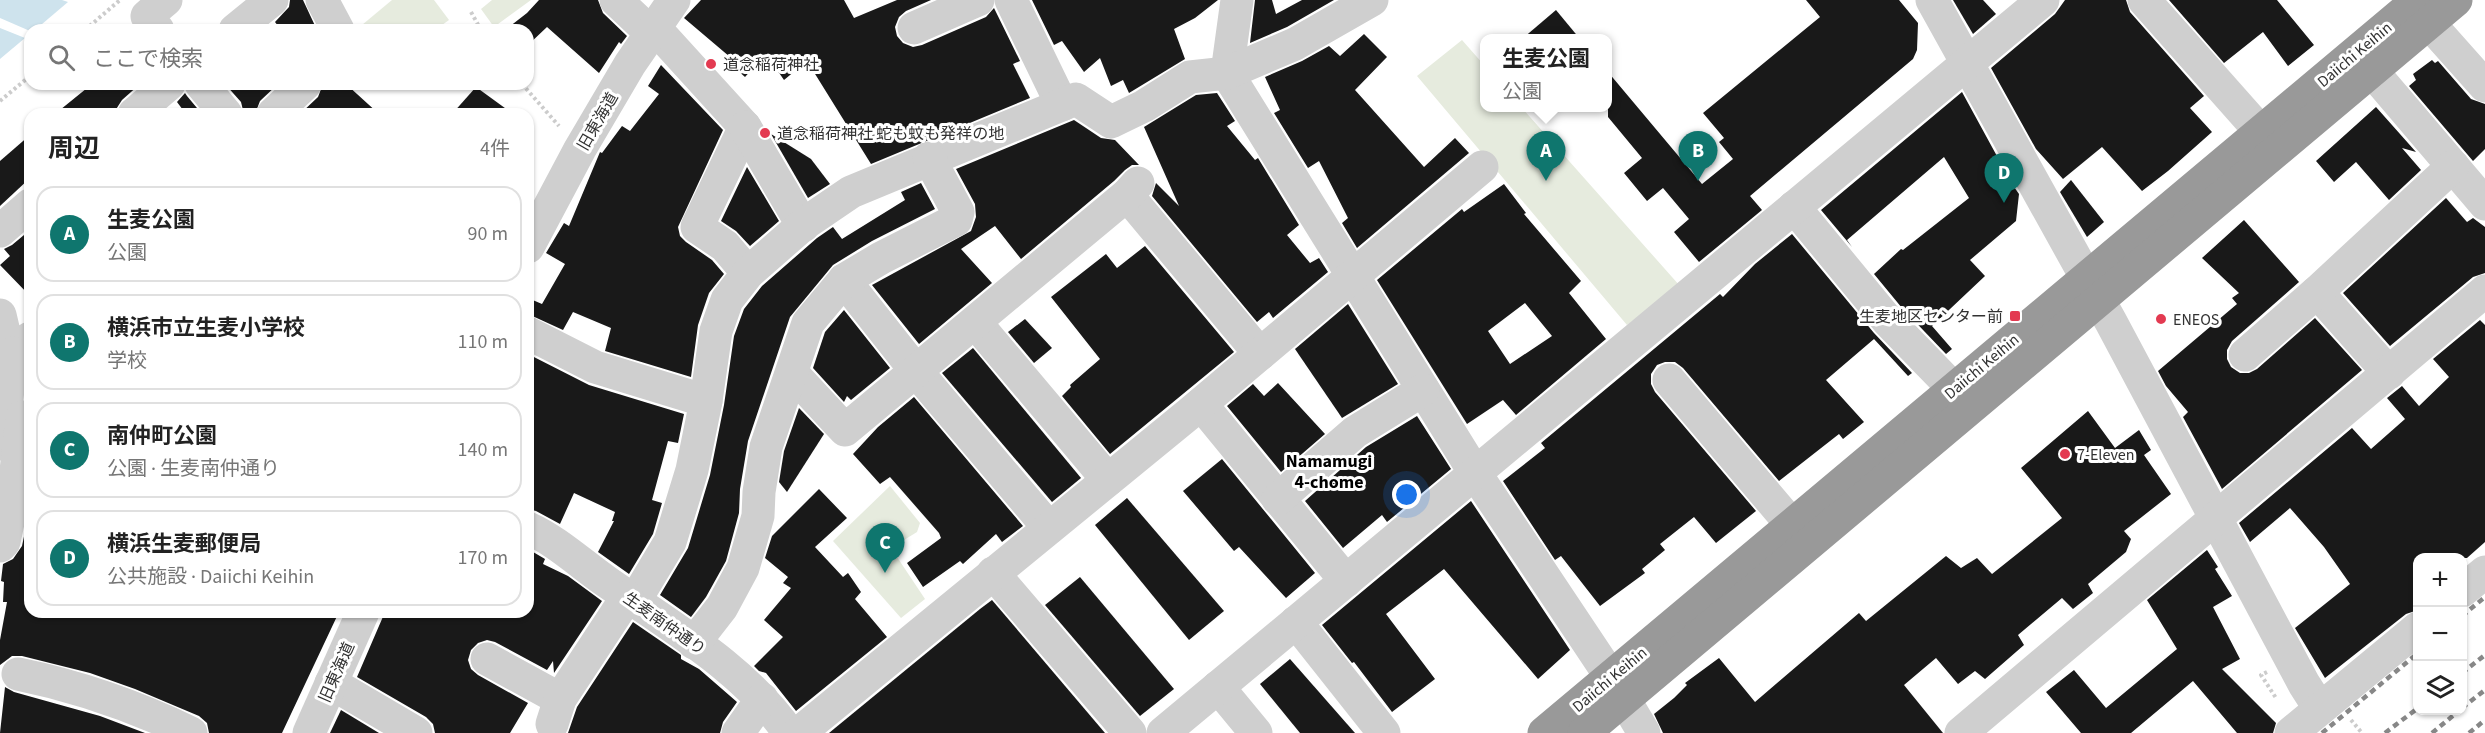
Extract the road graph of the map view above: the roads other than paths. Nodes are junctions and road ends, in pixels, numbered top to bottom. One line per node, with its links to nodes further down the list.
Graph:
1 (166, 0): 15 (street)
2 (272, 0): 16 (street)
3 (322, 0): 17 (street)
4 (616, 0): 19 (street)
5 (674, 0): 19 (street, 旧東海道)
6 (978, 0): 18 (street)
7 (1011, 0): 27 (street)
8 (1237, 0): 22 (street)
9 (1932, 0): 20 (street)
10 (2043, 0): 20 (street)
11 (2144, 0): 32 (street)
12 (2456, 0): 14 (highway, Daiichi Keihin)
13 (1366, 3): 22 (street)
14 (2423, 11): 21 (highway, Daiichi Keihin); 23 (street); 32 (highway, Daiichi Keihin)
15 (153, 24)
16 (242, 24)
17 (335, 24)
18 (914, 28)
19 (651, 33): 31 (street); 41 (street, 旧東海道)
20 (1967, 62): 37 (street); 45 (street)
21 (2371, 70): 34 (street); 45 (highway, Daiichi Keihin)
22 (1227, 73): 27 (street); 43 (street)
23 (2485, 86)
24 (162, 90): 28 (street)
25 (206, 90): 29 (street)
26 (299, 90): 30 (street)
27 (1062, 105): 33 (street)
28 (141, 108)
29 (221, 108)
30 (279, 108)
31 (745, 127): 39 (street); 42 (street)
32 (2261, 132): 45 (highway, Daiichi Keihin)
33 (929, 159): 39 (street); 44 (street)
34 (2453, 166): 36 (street); 47 (street)
35 (1482, 167): 43 (street)
36 (2485, 204)
37 (1794, 207): 58 (street); 64 (street)
38 (24, 210): 40 (street)
39 (802, 226): 42 (street)
40 (0, 231)
41 (534, 236)
42 (748, 273): 60 (street)
43 (1351, 276): 52 (street); 59 (street)
44 (844, 280): 54 (street); 55 (street)
45 (2092, 289): 58 (highway, Daiichi Keihin); 67 (street); 85 (highway, Daiichi Keihin)
46 (2485, 291): 56 (street)
47 (2317, 292): 53 (street); 56 (street)
48 (0, 315): 51 (street)
49 (975, 322): 52 (street); 54 (street); 65 (street)
50 (534, 336): 60 (street)
51 (21, 346): 63 (street)
52 (1260, 354): 61 (street)
53 (2245, 355)
54 (916, 371): 55 (street); 69 (street)
55 (792, 373): 80 (street)
56 (2388, 373): 67 (street)
57 (1669, 380): 68 (street)
58 (1954, 389): 68 (highway, Daiichi Keihin)
59 (1423, 390): 64 (street); 66 (street)
60 (706, 401): 76 (street)
61 (1201, 404): 65 (street); 66 (street)
62 (24, 418): 71 (street)
63 (0, 464)
64 (1475, 473): 74 (street); 85 (street)
65 (1108, 480): 69 (street)
66 (1278, 499): 74 (street)
67 (2216, 519): 86 (street); 102 (street)
68 (1792, 525): 85 (highway, Daiichi Keihin)
69 (1049, 528): 73 (street)
70 (534, 531): 76 (street, 生麦南仲通り)
71 (0, 546)
72 (2485, 572): 75 (street)
73 (993, 573): 94 (street); 95 (street)
74 (1346, 581): 78 (street)
75 (2467, 588)
76 (631, 599): 80 (street, 生麦南仲通り); 88 (street)
77 (360, 618): 83 (street, 旧東海道)
78 (1296, 622): 84 (street); 98 (street)
79 (2413, 631): 86 (street)
80 (694, 643): 87 (street, 生麦南仲通り)
81 (487, 659): 88 (street)
82 (18, 674): 89 (street)
83 (331, 682): 90 (street, 旧東海道); 91 (street)
84 (1218, 687): 96 (street); 97 (street)
85 (1618, 688): 99 (highway, Daiichi Keihin); 100 (highway, Daiichi Keihin); 101 (street)
86 (2312, 696): 103 (street)
87 (762, 699): 92 (street); 93 (street, 生麦南仲通り)
88 (556, 722)
89 (191, 733)
90 (309, 733)
91 (416, 733)
92 (738, 733)
93 (789, 733)
94 (799, 733)
95 (1130, 733)
96 (1163, 733)
97 (1256, 733)
98 (1384, 733)
99 (1544, 733)
100 (1584, 733)
101 (1644, 733)
102 (1961, 733)
103 (2291, 733)

